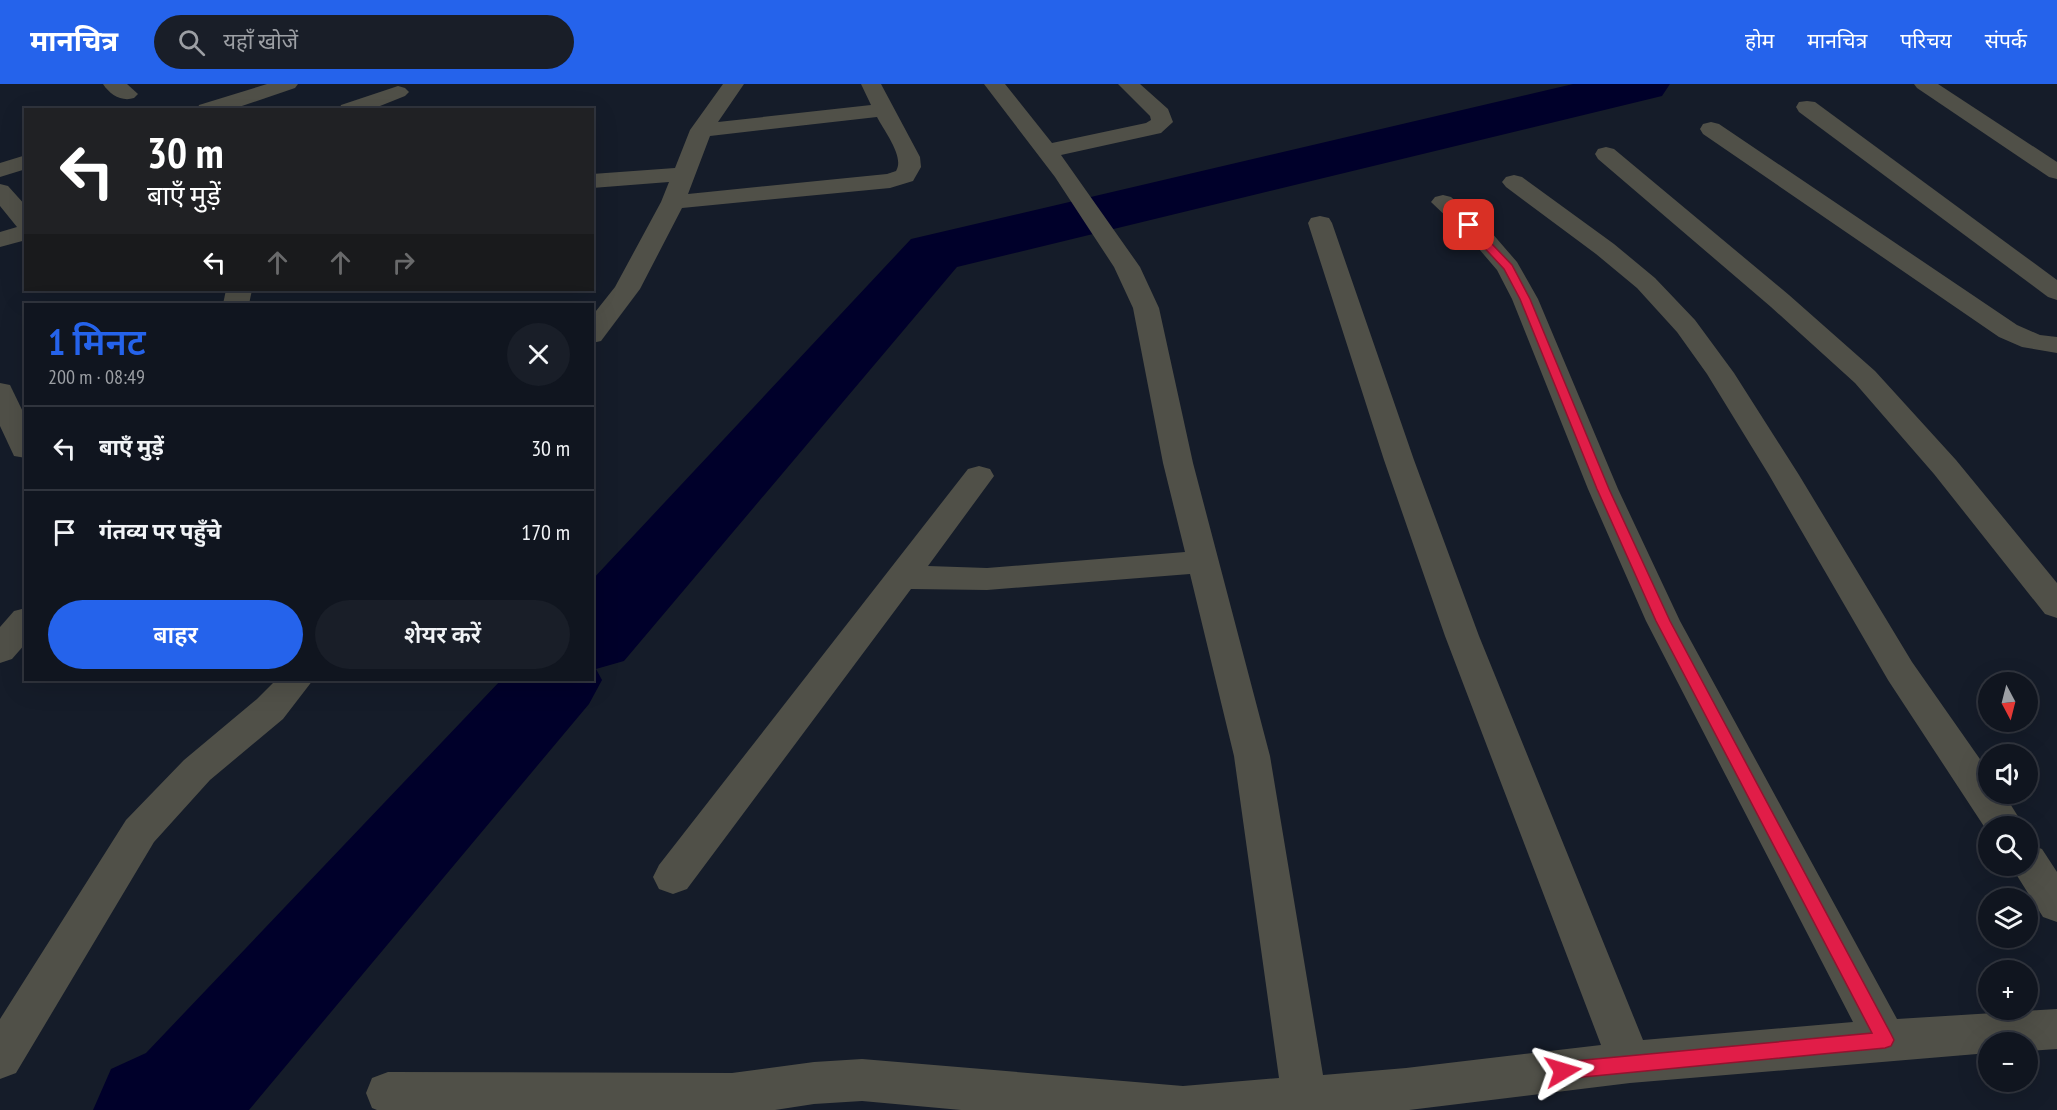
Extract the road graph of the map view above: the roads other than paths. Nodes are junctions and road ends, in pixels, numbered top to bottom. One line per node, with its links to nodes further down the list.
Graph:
1 (288, 84): 9 (street)
2 (734, 84): 14 (street)
3 (871, 84): 12 (street)
4 (994, 84): 15 (street)
5 (1128, 84): 15 (street)
6 (1924, 84): 19 (street)
7 (393, 88): 10 (street); 11 (street)
8 (1807, 107): 30 (street)
9 (213, 108)
10 (353, 108)
11 (412, 108)
12 (885, 110): 14 (street); 24 (street)
13 (1711, 129): 32 (street)
14 (701, 130): 20 (street)
15 (1047, 151): 36 (street)
16 (1606, 153): 38 (street)
17 (24, 163): 18 (street)
18 (0, 170)
19 (2057, 172)
20 (684, 174): 21 (street); 24 (street)
21 (594, 181)
22 (1514, 182): 42 (street)
23 (0, 191): 26 (street)
24 (673, 202): 31 (street)
25 (1443, 202): 47 (street)
26 (24, 220)
27 (1320, 223): 49 (street)
28 (24, 233): 29 (street)
29 (0, 240)
30 (2057, 292)
31 (594, 332)
32 (2057, 345)
33 (0, 391): 34 (street)
34 (16, 452)
35 (979, 476): 37 (street)
36 (1203, 562): 37 (street); 51 (street)
37 (902, 577): 44 (street)
38 (2057, 606)
39 (24, 622): 40 (street)
40 (0, 650)
41 (295, 681): 48 (street)
42 (1997, 816)
43 (2038, 876): 45 (street)
44 (673, 877)
45 (2057, 905)
46 (2057, 1029): 47 (street)
47 (1885, 1040): 49 (street)
48 (0, 1058)
49 (1630, 1062): 51 (street)
50 (388, 1093): 51 (street)
51 (1305, 1104)

